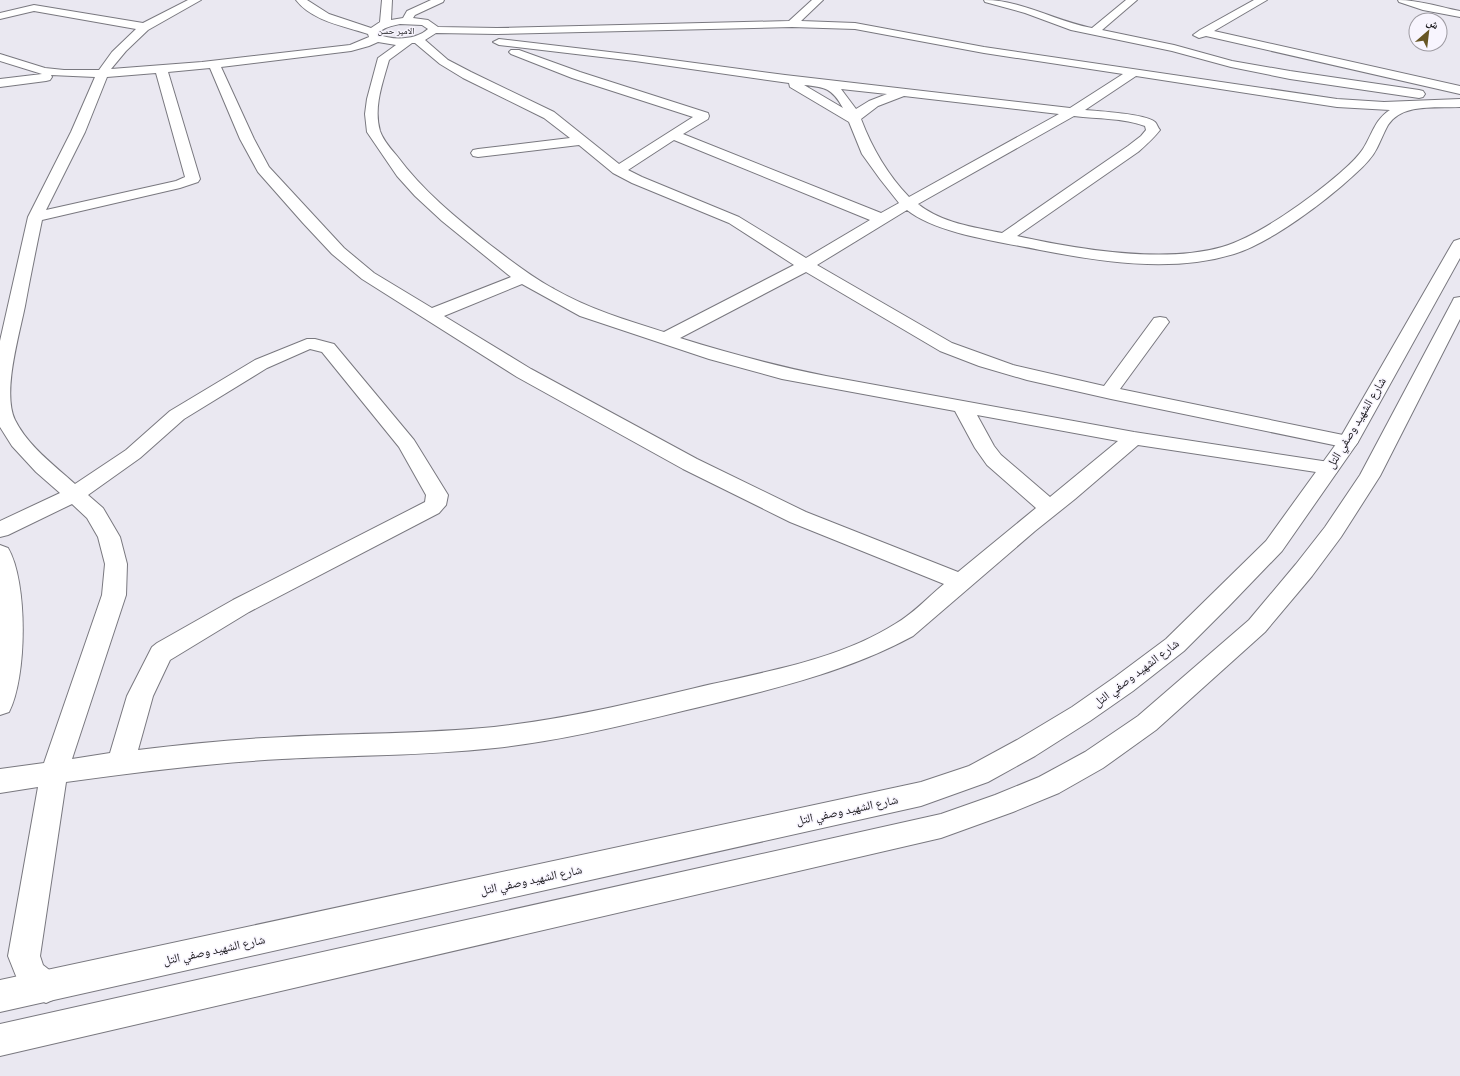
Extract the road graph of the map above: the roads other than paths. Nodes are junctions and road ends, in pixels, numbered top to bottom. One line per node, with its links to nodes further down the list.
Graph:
1 (193, 0): 18 (street)
2 (301, 0): 21 (street)
3 (387, 0): 16 (street)
4 (439, 0): 15 (street)
5 (818, 0): 17 (street)
6 (989, 0): 12 (street)
7 (1132, 0): 19 (street)
8 (1237, 0): 10 (street)
9 (1403, 0): 13 (street)
10 (1259, 2): 20 (street)
11 (1040, 4): 12 (street)
12 (1029, 11): 19 (street)
13 (1460, 14)
14 (0, 16): 18 (street)
15 (408, 21): 16 (street); 22 (street)
16 (385, 24): 21 (street)
17 (792, 24): 23 (street); 29 (street)
18 (146, 26): 31 (street)
19 (1095, 31): 24 (street)
20 (1204, 32): 24 (street); 35 (street)
21 (377, 36): 22 (street); 26 (street); 27 (street)
22 (422, 36): 23 (street); 26 (street); 43 (street)
23 (484, 36): 32 (street); 42 (street)
24 (1174, 48): 37 (street)
25 (0, 58): 30 (street)
26 (384, 58): 52 (street)
27 (214, 64): 28 (street); 54 (street)
28 (161, 69): 31 (street); 47 (street)
29 (1133, 72): 39 (street); 40 (street)
30 (71, 73): 31 (street); 33 (street)
31 (102, 74): 47 (street)
32 (785, 79): 34 (street); 41 (street)
33 (0, 82)
34 (829, 84): 36 (street); 41 (street)
35 (1460, 90)
36 (906, 94): 40 (street); 41 (street)
37 (1460, 96)
38 (1460, 103): 39 (street)
39 (1418, 104): 49 (street)
40 (1074, 111): 46 (street); 49 (street)
41 (853, 119): 46 (street)
42 (673, 135): 45 (street); 48 (street)
43 (582, 141): 44 (street); 45 (street)
44 (478, 153)
45 (618, 170): 51 (street)
46 (907, 204): 48 (street); 49 (street)
47 (35, 216): 62 (street)
48 (882, 219): 51 (street)
49 (1004, 238)
50 (1460, 244): 60 (street, شارع الشهيد وصفي التل)
51 (806, 265): 56 (street); 57 (street)
52 (523, 278): 54 (street); 56 (street)
53 (1460, 302): 73 (street)
54 (430, 315): 66 (street)
55 (1160, 322): 57 (street)
56 (664, 339): 58 (street)
57 (1110, 392): 60 (street)
58 (963, 408): 59 (street); 63 (street)
59 (1134, 438): 61 (street); 63 (street)
60 (1348, 442): 61 (street, شارع الشهيد وصفي التل)
61 (1329, 468): 71 (street, شارع الشهيد وصفي التل)
62 (73, 495): 64 (street); 68 (street); 69 (street)
63 (1050, 508): 66 (street)
64 (0, 530)
65 (0, 553): 67 (street)
66 (961, 582): 68 (street)
67 (0, 705)
68 (121, 763): 69 (street)
69 (54, 773): 70 (street); 71 (street)
70 (0, 781)
71 (46, 987): 72 (street, شارع الشهيد وصفي التل)
72 (0, 996)
73 (0, 1040)

